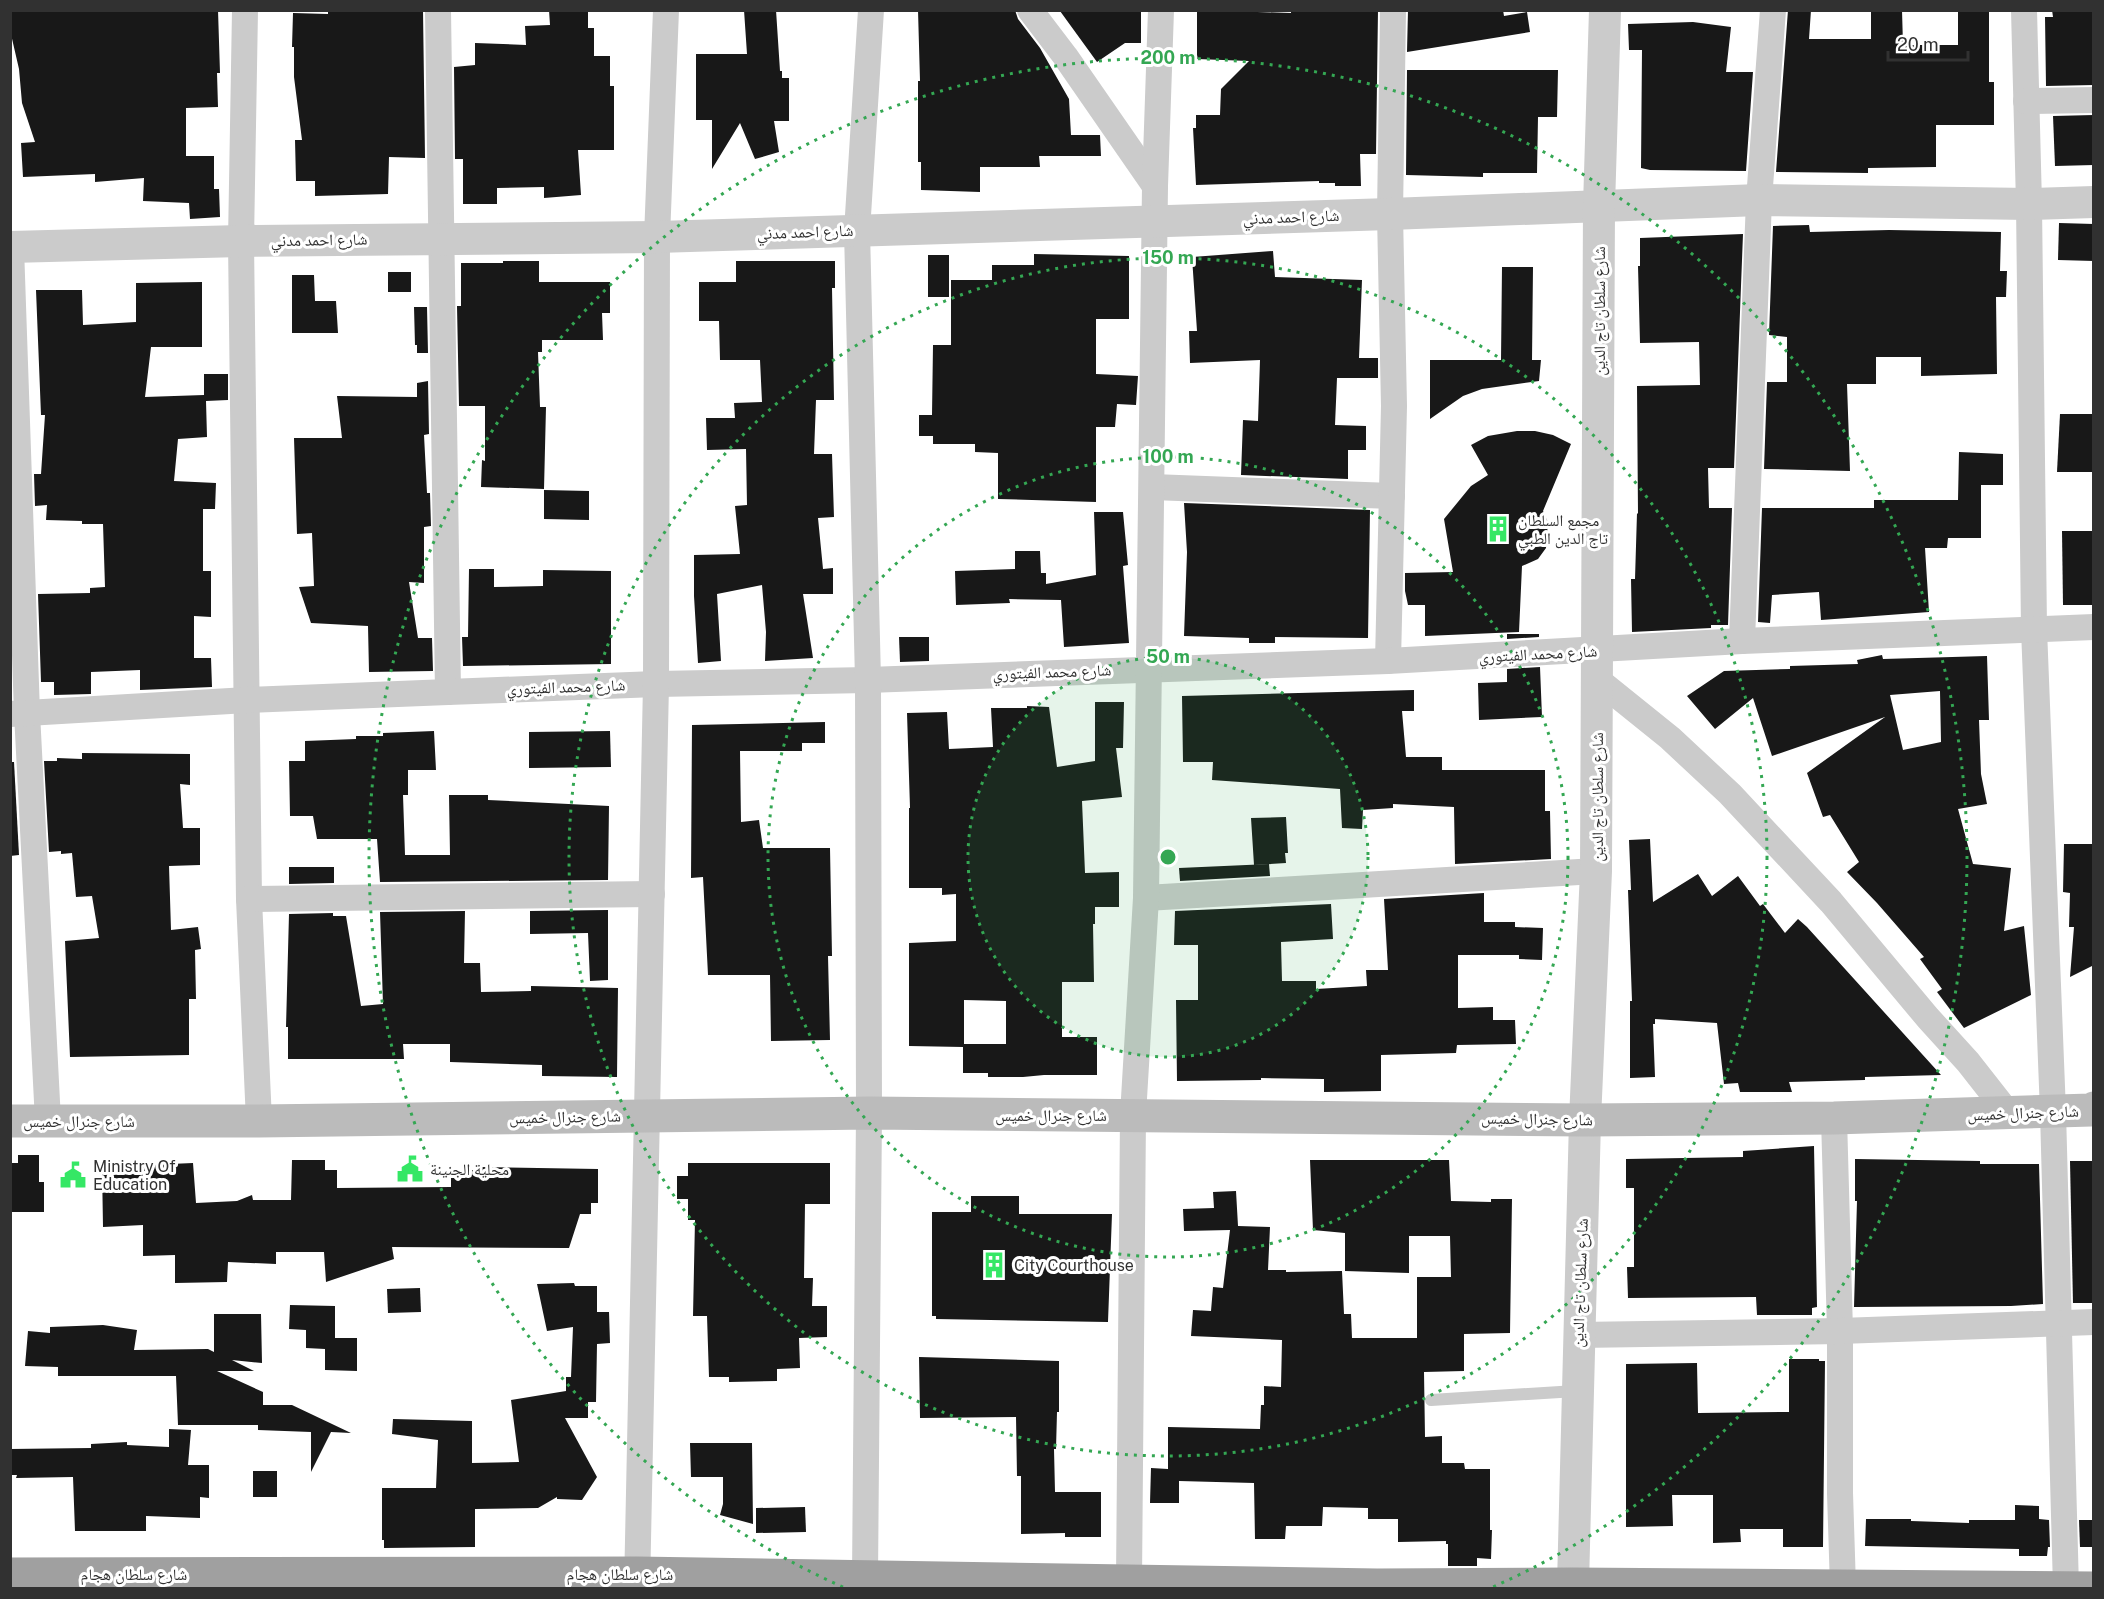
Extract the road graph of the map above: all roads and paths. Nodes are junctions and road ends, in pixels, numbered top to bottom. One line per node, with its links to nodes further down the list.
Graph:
1 (245, 10): 23 (street)
2 (438, 10): 22 (street)
3 (666, 10): 21 (street)
4 (871, 10): 20 (street)
5 (1030, 10): 13 (street)
6 (1161, 10): 13 (street)
7 (1394, 10): 18 (street)
8 (1605, 10): 17 (street, شارع سلطان تاج الدين)
9 (1773, 10): 14 (street)
10 (2024, 10): 12 (street)
11 (2094, 100): 12 (street)
12 (2026, 101): 16 (street)
13 (1155, 186): 19 (street)
14 (1759, 200): 16 (street, شارع احمد مدني); 17 (street, شارع احمد مدني); 29 (street)
15 (2094, 202): 16 (street, شارع احمد مدني)
16 (2029, 204): 28 (street)
17 (1599, 206): 18 (street, شارع احمد مدني); 31 (street, شارع سلطان تاج الدين)
18 (1390, 214): 19 (street, شارع احمد مدني); 26 (street)
19 (1155, 221): 20 (street, شارع احمد مدني); 25 (street)
20 (857, 231): 21 (street, شارع احمد مدني); 33 (street)
21 (657, 237): 22 (street, شارع احمد مدني); 34 (street)
22 (440, 238): 23 (street, شارع احمد مدني); 35 (street)
23 (241, 241): 24 (street, شارع احمد مدني); 36 (street)
24 (11, 247): 37 (street)
25 (1152, 486): 26 (street); 32 (street)
26 (1392, 496): 30 (street)
27 (2094, 627): 28 (street, شارع محمد الفيتوري)
28 (2034, 629): 29 (street, شارع محمد الفيتوري); 43 (street)
29 (1742, 641): 31 (street, شارع محمد الفيتوري)
30 (1388, 661): 31 (street, شارع محمد الفيتوري); 32 (street, شارع محمد الفيتوري)
31 (1598, 665): 38 (street, شارع سلطان تاج الدين); 45 (street)
32 (1150, 668): 33 (street, شارع محمد الفيتوري); 40 (street)
33 (868, 680): 34 (street, شارع محمد الفيتوري); 44 (street)
34 (656, 684): 35 (street, شارع محمد الفيتوري); 39 (street)
35 (448, 692): 36 (street, شارع محمد الفيتوري)
36 (247, 700): 37 (street, شارع محمد الفيتوري); 41 (street)
37 (19, 713): 51 (street)
38 (1596, 871): 40 (street); 49 (street, شارع سلطان تاج الدين)
39 (652, 894): 41 (street); 46 (street)
40 (1146, 898): 47 (street)
41 (249, 899): 52 (street)
42 (2093, 1110): 43 (main road, شارع جنرال خميس)
43 (2054, 1112): 45 (main road, شارع جنرال خميس); 54 (street)
44 (869, 1113): 46 (main road, شارع جنرال خميس); 47 (main road, شارع جنرال خميس); 60 (street)
45 (2008, 1113): 48 (main road, شارع جنرال خميس)
46 (646, 1115): 52 (main road, شارع جنرال خميس); 62 (street)
47 (1133, 1115): 49 (main road, شارع جنرال خميس); 63 (street)
48 (1834, 1118): 49 (main road, شارع جنرال خميس); 55 (street)
49 (1585, 1120): 56 (street, شارع سلطان تاج الدين)
50 (10, 1121): 51 (main road, شارع جنرال خميس)
51 (48, 1121): 52 (main road, شارع جنرال خميس)
52 (259, 1121)
53 (2094, 1322): 54 (street)
54 (2058, 1323): 55 (street); 66 (street)
55 (1840, 1331): 56 (street); 65 (street)
56 (1578, 1335): 57 (street, شارع سلطان تاج الدين)
57 (1576, 1391): 58 (lane); 64 (street, شارع سلطان تاج الدين)
58 (1431, 1400)
59 (10, 1574): 61 (highway, شارع سلطان هجام)
60 (866, 1577): 62 (highway, شارع سلطان هجام); 63 (highway, شارع سلطان هجام)
61 (265, 1581): 62 (highway, شارع سلطان هجام)
62 (637, 1581)
63 (1129, 1581): 64 (highway, شارع سلطان هجام)
64 (1572, 1586): 65 (highway, شارع سلطان هجام)
65 (1859, 1588): 66 (highway, شارع سلطان هجام)
66 (2066, 1588): 67 (highway, شارع سلطان هجام)
67 (2094, 1588)

